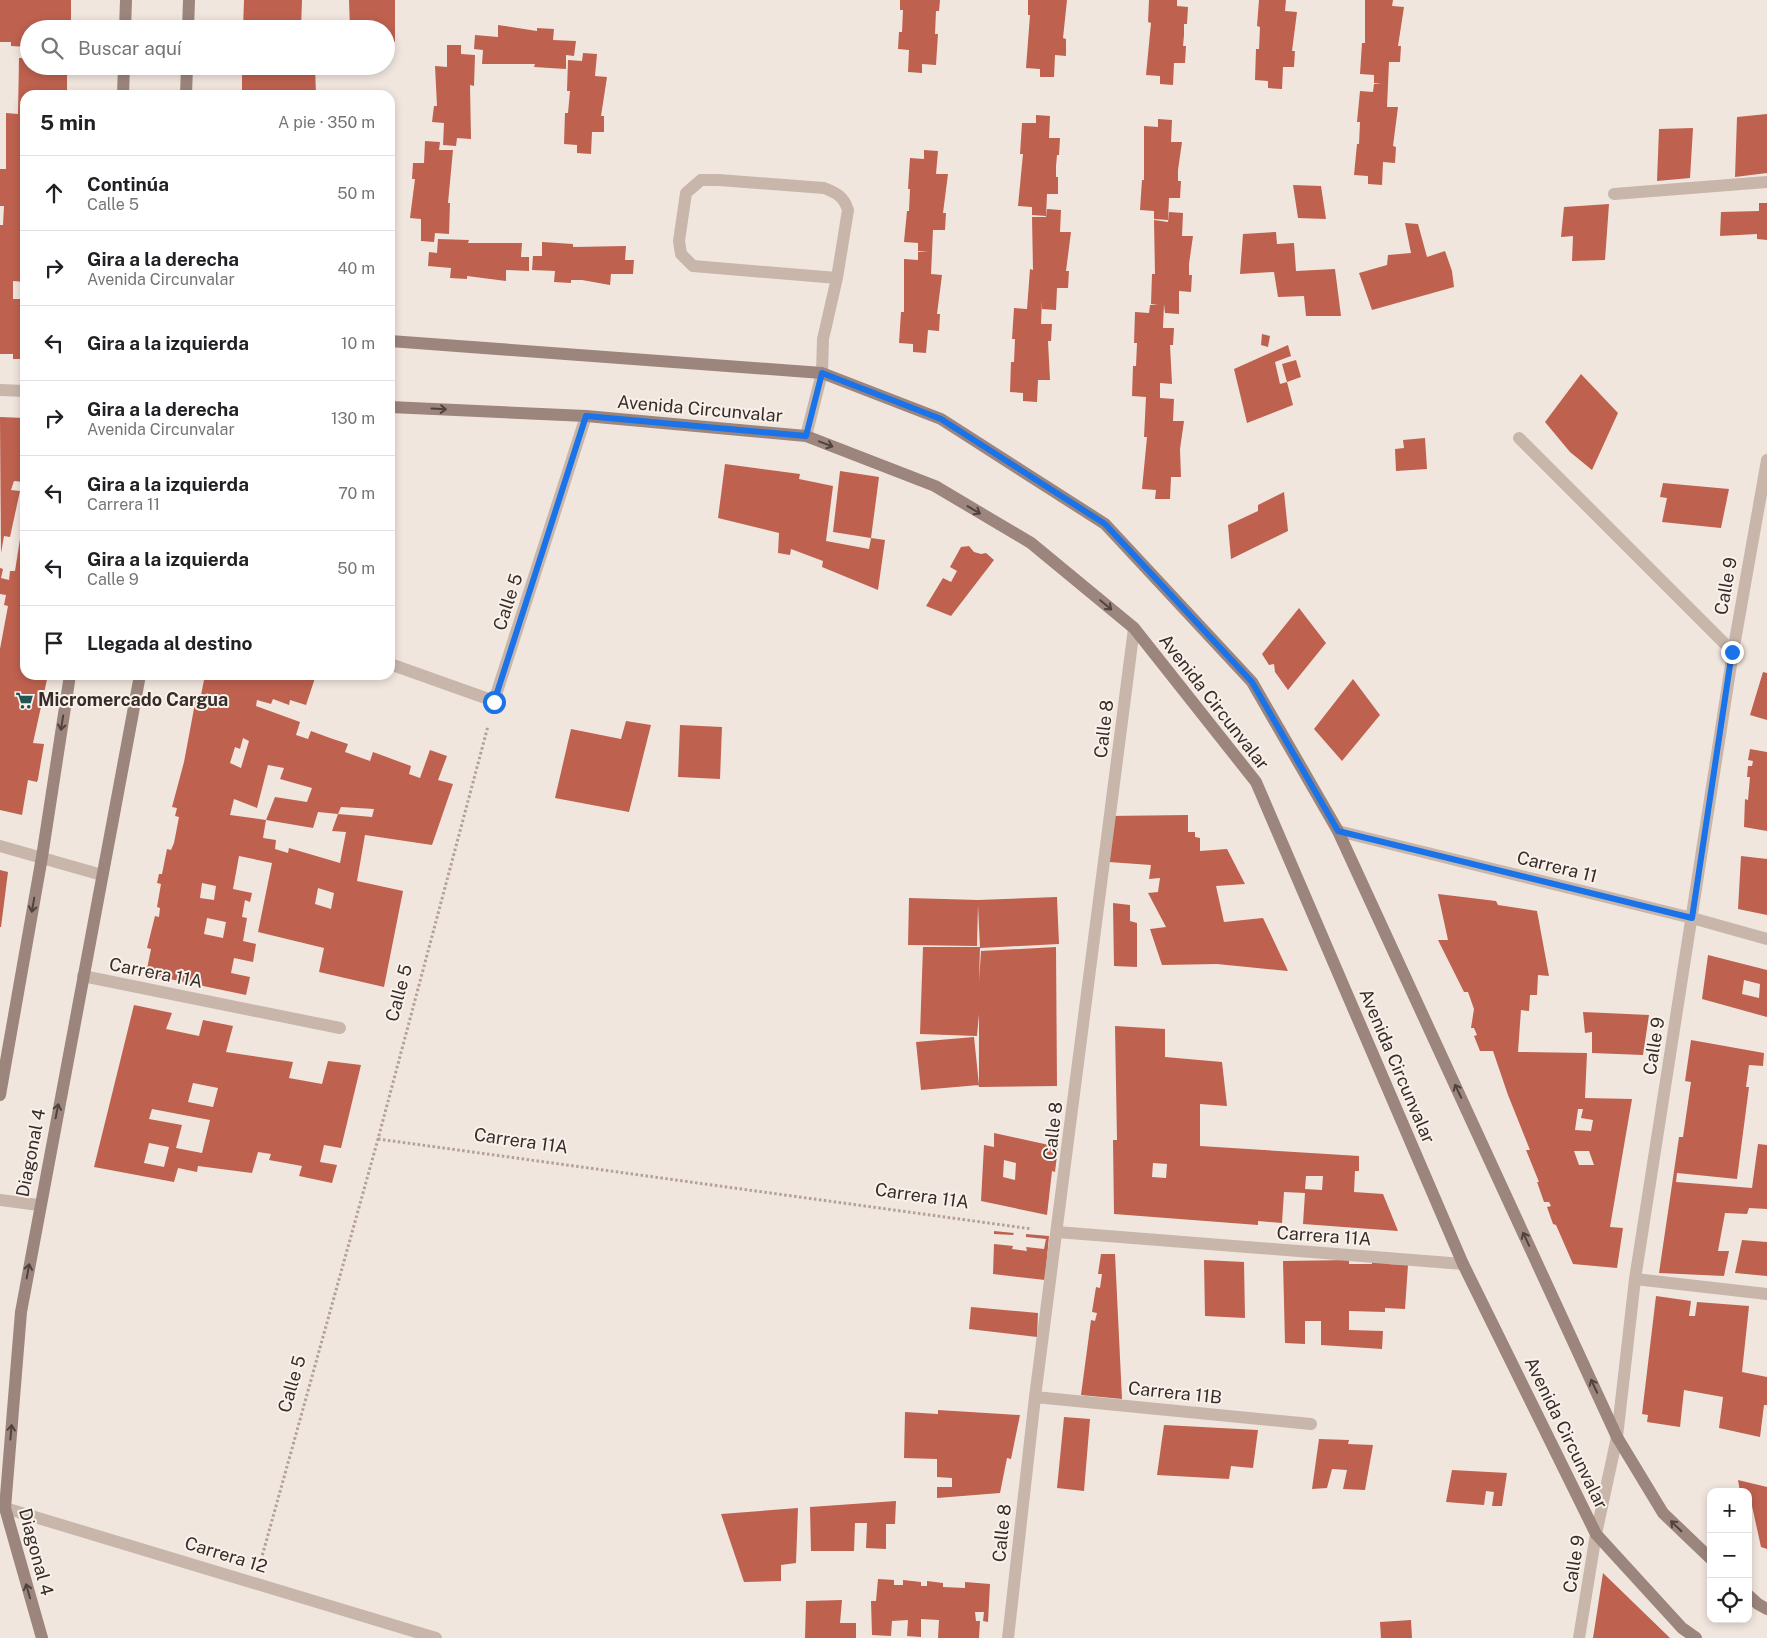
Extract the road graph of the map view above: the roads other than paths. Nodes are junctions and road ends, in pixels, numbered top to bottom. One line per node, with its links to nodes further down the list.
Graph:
1 (126, 0): 3 (main road)
2 (189, 0): 4 (main road)
3 (125, 20)
4 (188, 20)
5 (124, 75): 7 (main road)
6 (187, 75): 8 (main road)
7 (123, 90)
8 (186, 90)
9 (1767, 182): 10 (street)
10 (1614, 194)
11 (837, 278): 11 (street); 13 (street)
12 (395, 342): 13 (main road, Avenida Circunvalar)
13 (822, 373): 18 (street); 26 (main road, Avenida Circunvalar)
14 (0, 390): 15 (street)
15 (20, 391)
16 (395, 407): 17 (main road, Avenida Circunvalar, one-way to 17)
17 (586, 416): 18 (main road, Avenida Circunvalar); 23 (street, Calle 5)
18 (806, 436): 21 (main road, Avenida Circunvalar, one-way to 21)
19 (1519, 438): 22 (street)
20 (1767, 460): 22 (street, Calle 9)
21 (1134, 628): 37 (street, Calle 8); 38 (main road, Avenida Circunvalar)
22 (1732, 652): 30 (street, Calle 9)
23 (395, 666)
24 (69, 680): 28 (main road, one-way to 28)
25 (139, 680): 29 (main road, Diagonal 4)
26 (1338, 831): 30 (street, Carrera 11); 43 (main road, Avenida Circunvalar, one-way to 26)
27 (0, 846): 28 (street)
28 (42, 857): 29 (street); 34 (main road, one-way to 34)
29 (102, 875): 32 (main road, Diagonal 4)
30 (1692, 918): 31 (street, Carrera 11); 39 (street, Calle 9)
31 (1767, 939)
32 (83, 976): 33 (street, Carrera 11A); 36 (main road, Diagonal 4, one-way to 32)
33 (340, 1028)
34 (0, 1096)
35 (0, 1200): 36 (street)
36 (39, 1206): 44 (main road, Diagonal 4, one-way to 36)
37 (1057, 1232): 38 (street, Carrera 11A); 41 (street, Calle 8)
38 (1463, 1264): 45 (main road, Avenida Circunvalar)
39 (1635, 1279): 40 (street); 43 (street, Calle 9)
40 (1767, 1294)
41 (1035, 1397): 42 (street, Carrera 11B); 51 (street, Calle 8)
42 (1311, 1424)
43 (1617, 1438): 45 (street, Calle 9); 46 (main road, Avenida Circunvalar, one-way to 43)
44 (5, 1508): 49 (main road, Diagonal 4, one-way to 44); 50 (street, Carrera 12)
45 (1596, 1534): 52 (street, Calle 9); 53 (main road, Avenida Circunvalar)
46 (1707, 1555)
47 (1752, 1599): 48 (main road)
48 (1767, 1609)
49 (42, 1638)
50 (436, 1638)
51 (1008, 1638)
52 (1579, 1638)
53 (1696, 1638)

